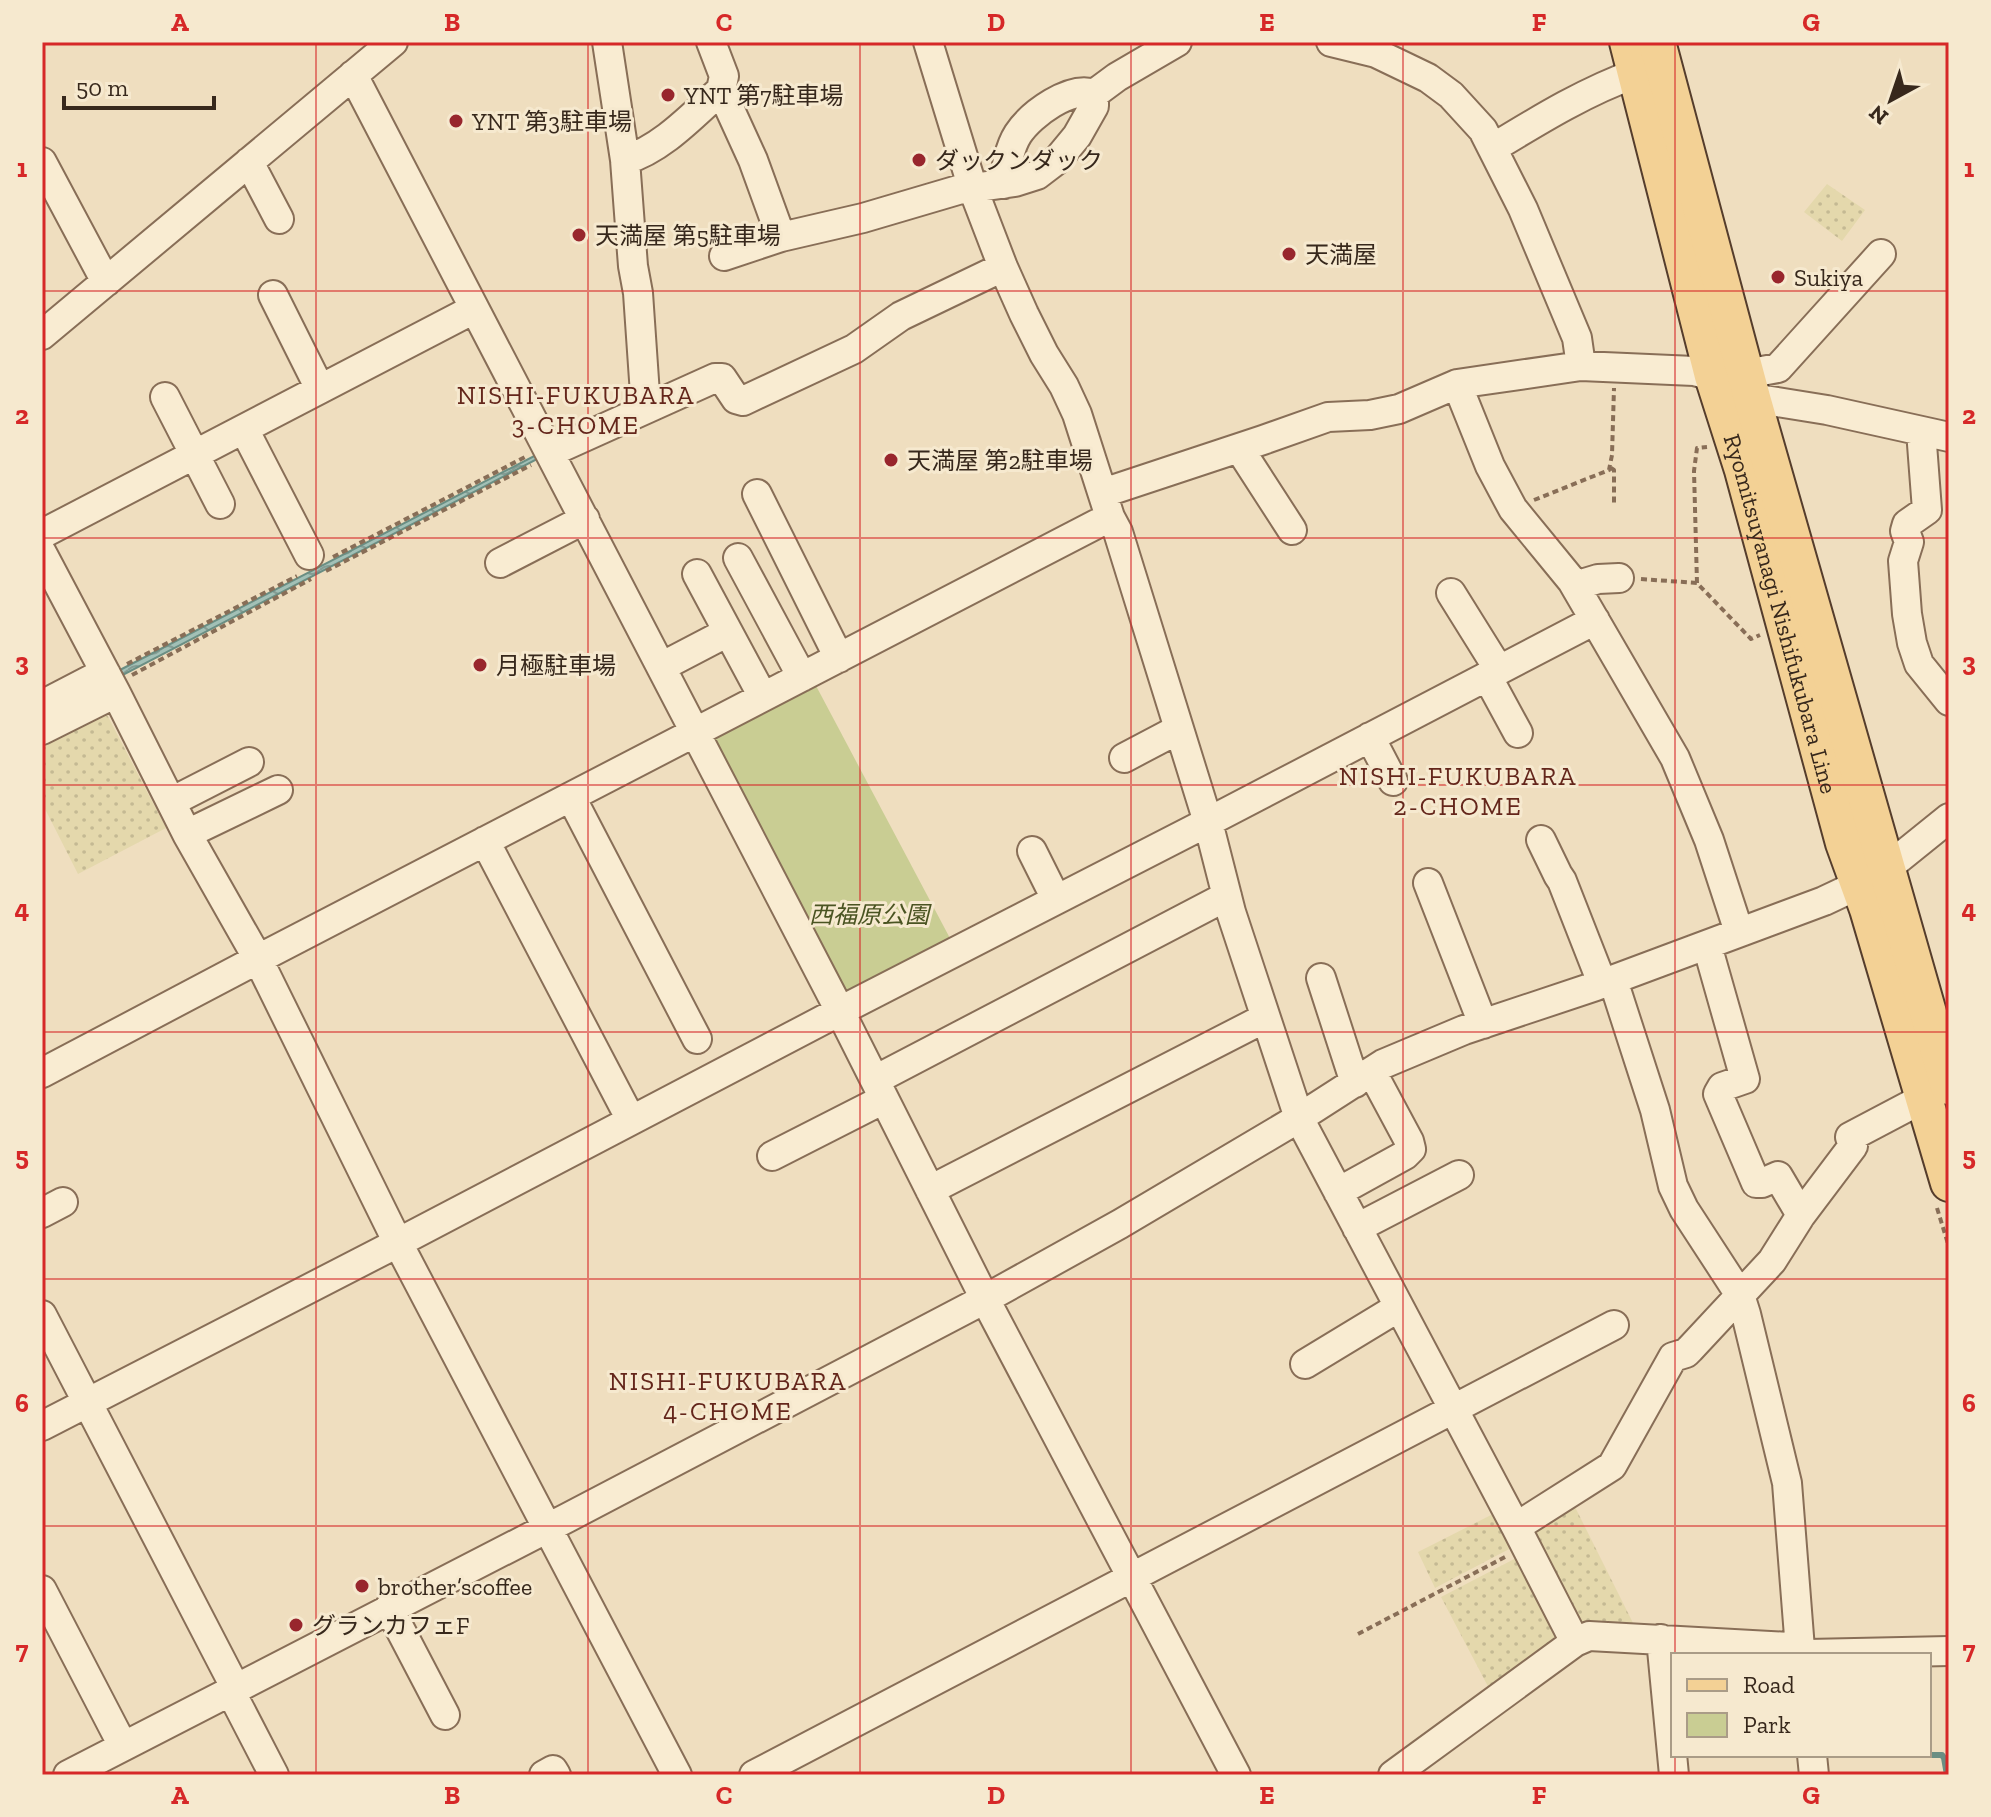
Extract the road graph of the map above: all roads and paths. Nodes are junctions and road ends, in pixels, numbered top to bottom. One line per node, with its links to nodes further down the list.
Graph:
1 (393, 42): 10 (street)
2 (607, 42): 14 (street)
3 (711, 42): 11 (street)
4 (928, 42): 18 (street)
5 (1177, 42): 12 (street)
6 (1331, 42): 8 (street)
7 (1657, 42): 31 (main road, Ryomitsuyanagi Nishifukubara Line)
8 (1401, 52): 13 (street)
9 (1633, 57): 13 (street); 31 (main road, Ryomitsuyanagi Nishifukubara Line)
10 (353, 75): 16 (street); 27 (street)
11 (721, 90): 14 (street); 21 (street)
12 (1094, 94): 17 (street); 17 (street)
13 (1493, 148): 29 (street)
14 (625, 160): 35 (street)
15 (42, 162): 19 (street)
16 (249, 162): 20 (street); 25 (street)
17 (1004, 184): 18 (street)
18 (973, 189): 21 (street); 24 (street)
19 (50, 198): 25 (street)
20 (279, 219)
21 (781, 237): 23 (street)
22 (1881, 254): 31 (street)
23 (724, 256)
24 (1003, 267): 35 (street); 47 (street)
25 (106, 282): 28 (street)
26 (273, 295): 33 (street)
27 (474, 309): 33 (street); 41 (street)
28 (42, 335)
29 (1581, 366): 30 (street); 32 (street)
30 (1615, 368): 31 (street); 43 (path)
31 (1737, 382): 37 (street); 89 (main road, Ryomitsuyanagi Nishifukubara Line)
32 (1457, 384): 40 (street); 48 (street)
33 (320, 389): 36 (street)
34 (165, 397): 42 (street)
35 (646, 409): 41 (street)
36 (244, 429): 42 (street); 53 (street)
37 (1921, 431): 38 (street); 70 (street)
38 (1949, 437)
39 (1719, 445): 58 (path)
40 (1239, 448): 47 (street); 50 (street)
41 (551, 452): 49 (street); 68 (path)
42 (195, 455): 45 (street); 51 (street)
43 (1610, 467): 46 (path); 48 (path)
44 (757, 494): 64 (street)
45 (220, 504)
46 (1614, 504)
47 (1106, 505): 64 (street); 73 (street)
48 (1513, 509): 59 (street)
49 (585, 519): 55 (street); 65 (street)
50 (1292, 530)
51 (42, 534)
52 (42, 553): 68 (street)
53 (309, 555)
54 (738, 558): 67 (street)
55 (500, 563)
56 (697, 574): 63 (street)
57 (1619, 578): 58 (path); 59 (street)
58 (1697, 583): 62 (path)
59 (1575, 586): 61 (street)
60 (1451, 593): 66 (street)
61 (1595, 620): 66 (street); 93 (street)
62 (1770, 631)
63 (728, 632): 65 (street); 69 (street)
64 (839, 658): 67 (street)
65 (668, 664): 72 (street)
66 (1493, 673): 75 (street); 76 (street)
67 (802, 677): 69 (street)
68 (112, 684): 71 (street); 74 (street); 82 (street)
69 (763, 697): 72 (street)
70 (1949, 701)
71 (42, 705)
72 (697, 722): 81 (street); 98 (street)
73 (1179, 729): 77 (street); 84 (street)
74 (42, 730)
75 (1518, 733)
76 (1370, 737): 79 (street); 84 (street)
77 (1124, 758)
78 (249, 762): 82 (street)
79 (1393, 781)
80 (278, 790): 85 (street)
81 (571, 797): 87 (street); 101 (street)
82 (171, 802): 85 (street)
83 (1949, 818): 89 (street)
84 (1208, 822): 91 (street); 92 (street)
85 (187, 834): 95 (street)
86 (1541, 840): 97 (street)
87 (485, 841): 95 (street); 108 (street)
88 (1032, 851): 92 (street)
89 (1874, 876): 93 (street); 105 (main road, Ryomitsuyanagi Nishifukubara Line)
90 (1428, 883): 100 (street)
91 (1227, 896): 99 (street); 106 (street)
92 (1056, 899): 98 (street)
93 (1739, 932): 94 (street)
94 (1707, 945): 97 (street); 114 (street)
95 (258, 959): 103 (street); 116 (street)
96 (1321, 978): 104 (street)
97 (1608, 982): 100 (street); 117 (street)
98 (843, 1017): 102 (street); 106 (street); 108 (street)
99 (1265, 1018): 107 (street); 112 (street)
100 (1483, 1024): 104 (street)
101 (697, 1039)
102 (788, 1055)
103 (42, 1073)
104 (1363, 1077): 107 (street); 113 (street)
105 (1943, 1088): 111 (main road, Ryomitsuyanagi Nishifukubara Line); 114 (street)
106 (880, 1090): 109 (street); 112 (street)
107 (1299, 1118): 113 (street); 118 (street)
108 (631, 1120): 116 (street)
109 (772, 1156)
110 (1459, 1175): 115 (street)
111 (1949, 1183)
112 (930, 1190): 118 (street)
113 (1338, 1192): 115 (street)
114 (1801, 1215): 117 (street)
115 (1357, 1228): 119 (street)
116 (398, 1243): 123 (street); 126 (street)
117 (1740, 1295): 127 (street); 135 (street)
118 (985, 1299): 126 (street); 128 (street)
119 (1399, 1307): 122 (street); 124 (street)
120 (42, 1315): 123 (street)
121 (1614, 1325): 124 (street)
122 (1305, 1364)
123 (88, 1401): 125 (street); 136 (street)
124 (1453, 1411): 127 (street); 128 (street)
125 (42, 1426)
126 (548, 1527): 130 (street); 144 (street)
127 (1521, 1536): 131 (path); 133 (street)
128 (1132, 1577): 145 (street); 146 (street)
129 (42, 1590): 139 (street)
130 (389, 1608): 136 (street); 137 (street)
131 (1358, 1634)
132 (1661, 1639): 133 (street); 135 (street); 138 (street)
133 (1575, 1642): 147 (street)
134 (1949, 1651): 135 (street)
135 (1805, 1652)
136 (233, 1689): 139 (street); 141 (street)
137 (445, 1715)
138 (1671, 1744)
139 (123, 1746): 140 (street)
140 (68, 1775)
141 (274, 1775)
142 (544, 1775): 143 (street)
143 (556, 1775)
144 (677, 1775)
145 (754, 1775)
146 (1236, 1775)
147 (1393, 1775)

